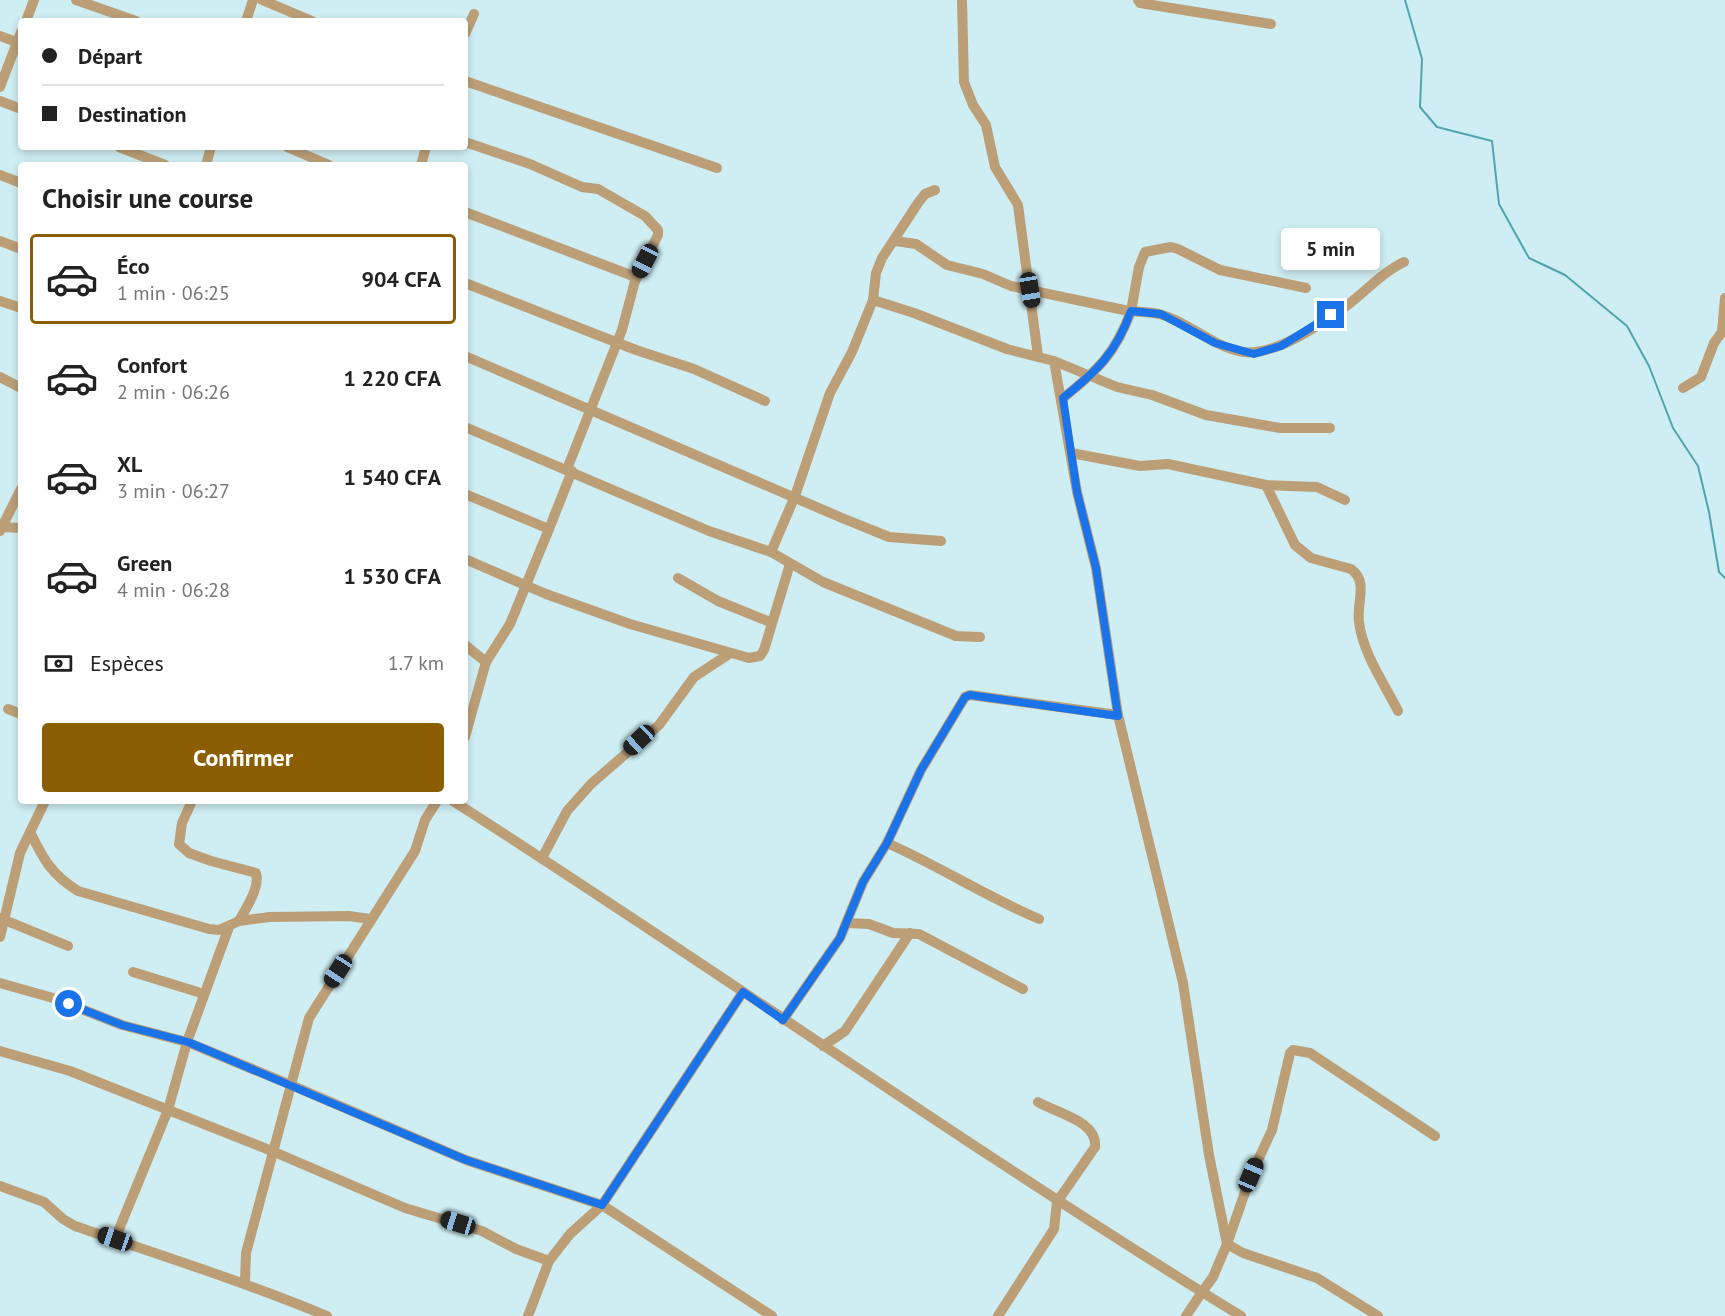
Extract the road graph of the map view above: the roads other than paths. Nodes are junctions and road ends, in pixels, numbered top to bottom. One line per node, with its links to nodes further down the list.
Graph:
1 (34, 0): 8 (street)
2 (76, 0): 9 (street)
3 (253, 0): 10 (street)
4 (262, 0): 11 (street)
5 (962, 0): 38 (street)
6 (1138, 0): 12 (street)
7 (474, 14): 13 (street)
8 (27, 18)
9 (127, 18)
10 (247, 18)
11 (305, 18)
12 (1271, 24)
13 (468, 27)
14 (0, 36): 15 (street)
15 (18, 40)
16 (18, 45): 18 (street)
17 (468, 82): 26 (street)
18 (0, 87)
19 (0, 101): 20 (street)
20 (18, 108)
21 (468, 143): 35 (street)
22 (127, 150): 24 (street)
23 (294, 150): 25 (street)
24 (157, 162)
25 (322, 162)
26 (717, 168)
27 (0, 175): 28 (street)
28 (18, 182)
29 (935, 190): 32 (street)
30 (468, 213): 35 (street)
31 (0, 241): 33 (street)
32 (895, 241): 38 (street); 40 (street)
33 (18, 248)
34 (1404, 262): 43 (street)
35 (635, 281): 44 (street)
36 (468, 284): 44 (street)
37 (1306, 288): 43 (street)
38 (1030, 290): 43 (street); 45 (street)
39 (1725, 298): 51 (street)
40 (873, 300): 45 (street); 62 (street)
41 (0, 301): 42 (street)
42 (18, 307)
43 (1131, 311): 48 (street)
44 (617, 342): 53 (street); 54 (street)
45 (1038, 356): 47 (street)
46 (468, 357): 54 (street)
47 (1054, 360): 48 (street); 52 (street)
48 (1091, 376): 52 (street); 56 (street)
49 (0, 377): 50 (street)
50 (18, 386)
51 (1683, 388)
52 (1063, 398): 57 (street)
53 (765, 401)
54 (593, 409): 58 (street); 62 (street)
55 (468, 428): 58 (street)
56 (1330, 428)
57 (1071, 453): 59 (street); 81 (street)
58 (570, 470): 66 (street); 68 (street)
59 (1266, 485): 63 (street); 79 (street)
60 (18, 495): 65 (street)
61 (468, 495): 66 (street)
62 (795, 496): 67 (street); 68 (street)
63 (1345, 500)
64 (18, 528): 65 (street)
65 (1, 529)
66 (549, 529): 72 (street)
67 (941, 541)
68 (771, 552): 70 (street)
69 (468, 560): 72 (street)
70 (790, 564): 73 (street); 74 (street)
71 (678, 579): 73 (street)
72 (525, 585): 76 (street); 77 (street)
73 (770, 622): 76 (street)
74 (980, 637)
75 (468, 647): 77 (street)
76 (729, 654): 89 (street)
77 (486, 662): 82 (street)
78 (8, 709): 80 (street)
79 (1398, 711)
80 (18, 713)
81 (1118, 716): 88 (street); 116 (street)
82 (468, 722)
83 (44, 804): 87 (street)
84 (191, 804): 94 (street)
85 (435, 804): 91 (street)
86 (458, 804): 89 (street)
87 (30, 832): 90 (street); 94 (street)
88 (887, 843): 92 (street); 93 (street)
89 (542, 858): 101 (street)
90 (2, 919): 96 (street); 97 (street)
91 (370, 919): 94 (street); 107 (street)
92 (1039, 919)
93 (847, 923): 95 (street); 103 (street)
94 (234, 924): 102 (street)
95 (910, 933): 100 (street); 105 (street)
96 (0, 937)
97 (68, 946)
98 (134, 972): 102 (street)
99 (0, 983): 104 (street)
100 (1023, 989)
101 (743, 992): 103 (street); 114 (street)
102 (204, 994): 104 (street)
103 (783, 1020): 105 (street)
104 (188, 1042): 107 (street); 109 (street)
105 (823, 1046): 113 (street)
106 (0, 1051): 109 (street)
107 (291, 1085): 111 (street); 114 (street)
108 (1038, 1102): 113 (street)
109 (168, 1110): 111 (street); 115 (street)
110 (1435, 1136): 116 (street)
111 (272, 1151): 117 (street); 118 (street)
112 (0, 1186): 115 (street)
113 (1057, 1202): 119 (street); 123 (street)
114 (602, 1205): 117 (street); 122 (street)
115 (115, 1239): 118 (street)
116 (1227, 1244): 119 (street); 126 (street)
117 (549, 1261): 121 (street)
118 (245, 1282): 120 (street)
119 (1202, 1292): 124 (street); 125 (street)
120 (327, 1316)
121 (528, 1316)
122 (772, 1316)
123 (998, 1316)
124 (1186, 1316)
125 (1241, 1316)
126 (1378, 1316)

